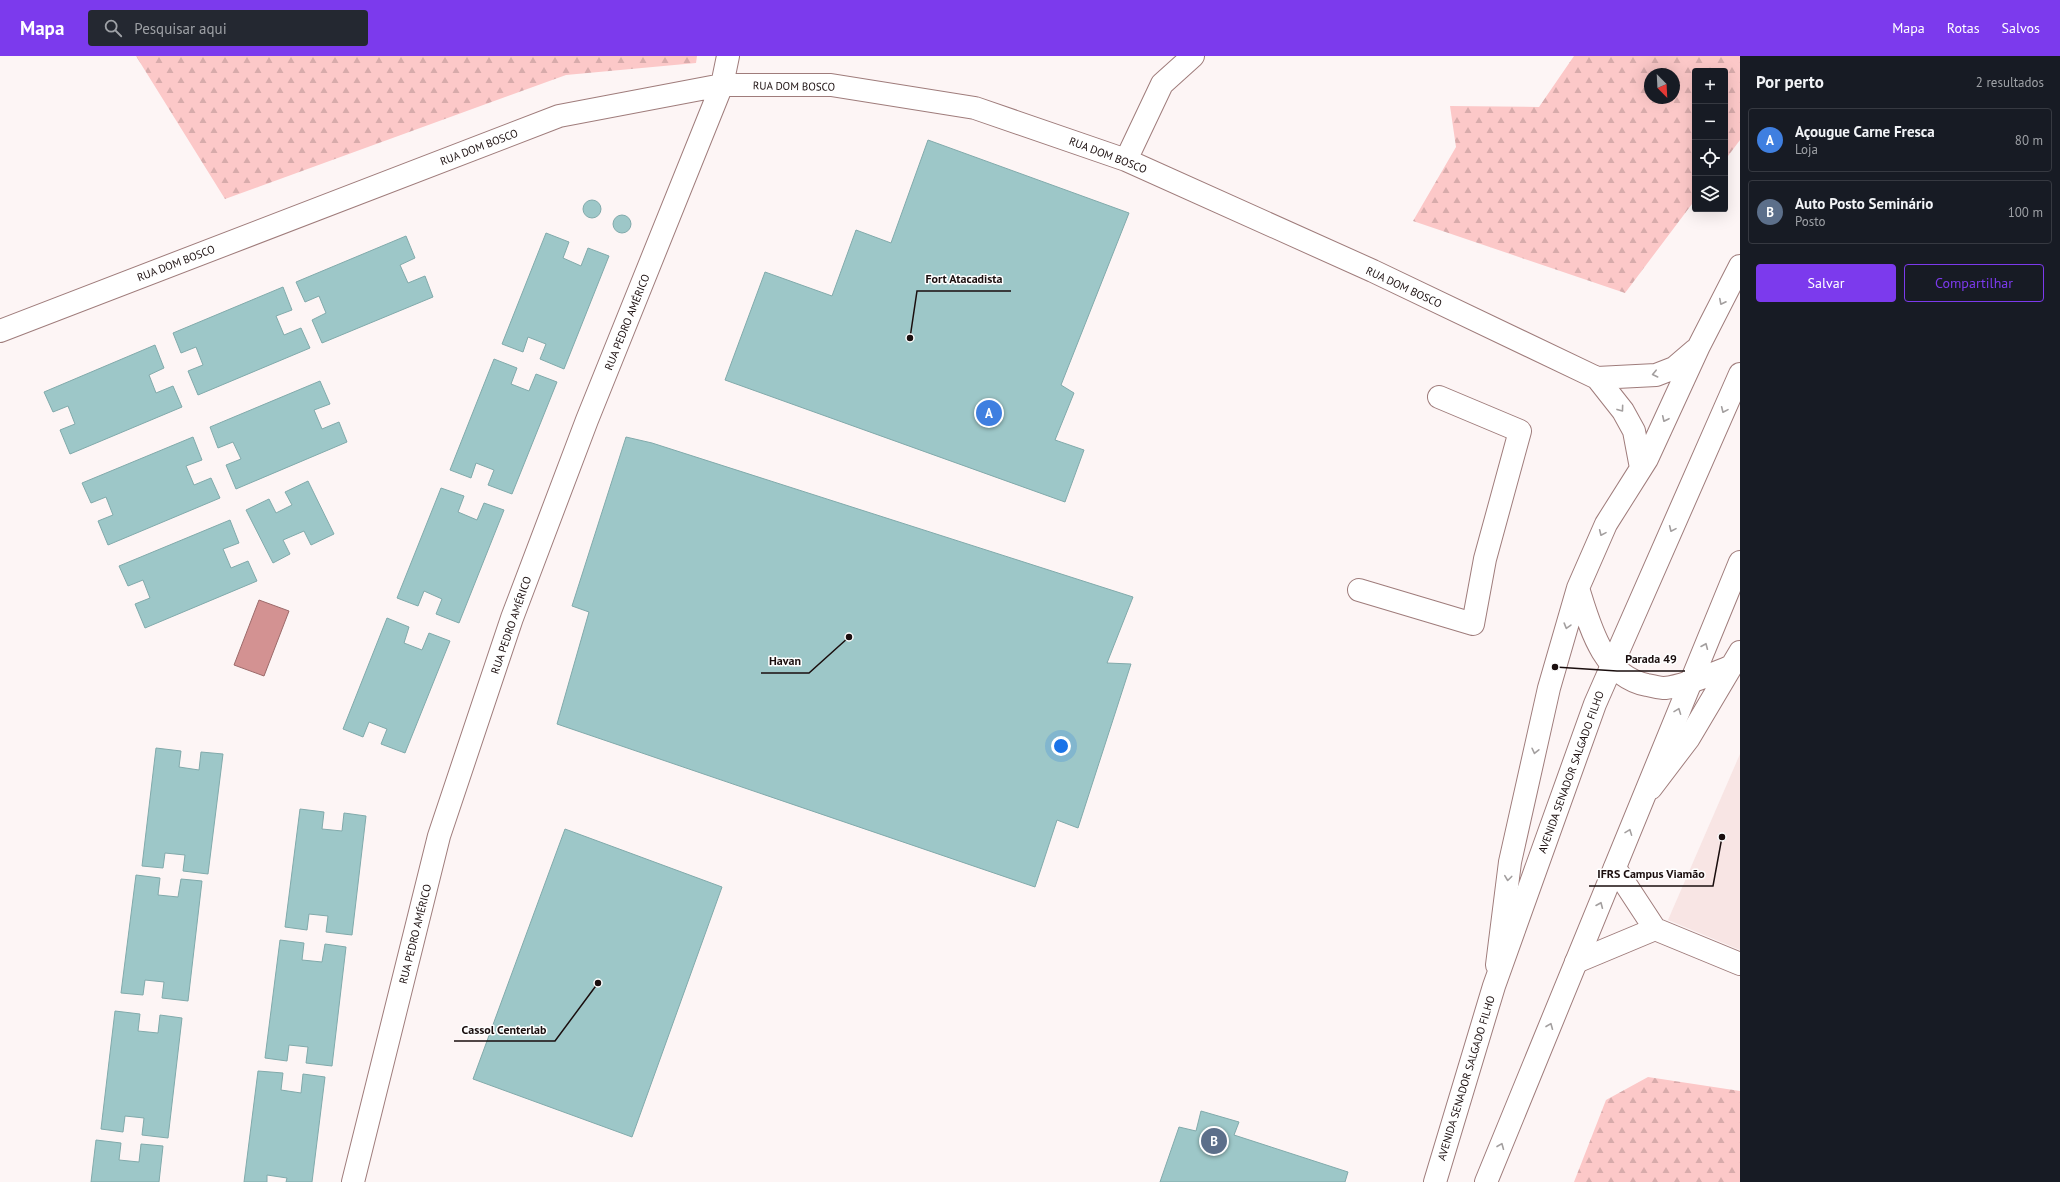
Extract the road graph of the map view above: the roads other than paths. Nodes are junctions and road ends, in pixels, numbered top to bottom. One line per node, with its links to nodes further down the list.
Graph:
1 (728, 56): 3 (street, RUA PEDRO AMÉRICO)
2 (1194, 56): 4 (street)
3 (722, 85): 4 (street, RUA DOM BOSCO); 6 (street, RUA DOM BOSCO); 24 (street, RUA PEDRO AMÉRICO)
4 (1126, 160): 9 (street, RUA DOM BOSCO)
5 (1740, 267): 7 (street, one-way to 7)
6 (0, 331)
7 (1699, 346): 9 (street, RUA DOM BOSCO, one-way to 9); 11 (street, one-way to 11)
8 (1740, 374): 16 (street, AVENIDA SENADOR SALGADO FILHO, one-way to 16)
9 (1597, 378): 11 (street, RUA DOM BOSCO, one-way to 11)
10 (1439, 397): 14 (street)
11 (1641, 468): 13 (street, one-way to 13)
12 (1740, 562): 17 (street, one-way to 12)
13 (1578, 588): 16 (street); 23 (street, one-way to 23)
14 (1359, 590)
15 (1735, 660): 17 (street); 18 (street)
16 (1611, 664): 17 (street); 23 (street, AVENIDA SENADOR SALGADO FILHO)
17 (1689, 682): 18 (street, one-way to 17)
18 (1642, 800): 19 (street, one-way to 18)
19 (1615, 868): 20 (street); 21 (street, one-way to 19)
20 (1655, 929): 21 (street); 22 (street)
21 (1576, 962): 26 (street, one-way to 21)
22 (1740, 964)
23 (1494, 986): 25 (street, AVENIDA SENADOR SALGADO FILHO)
24 (353, 1182)
25 (1435, 1182)
26 (1486, 1182)

